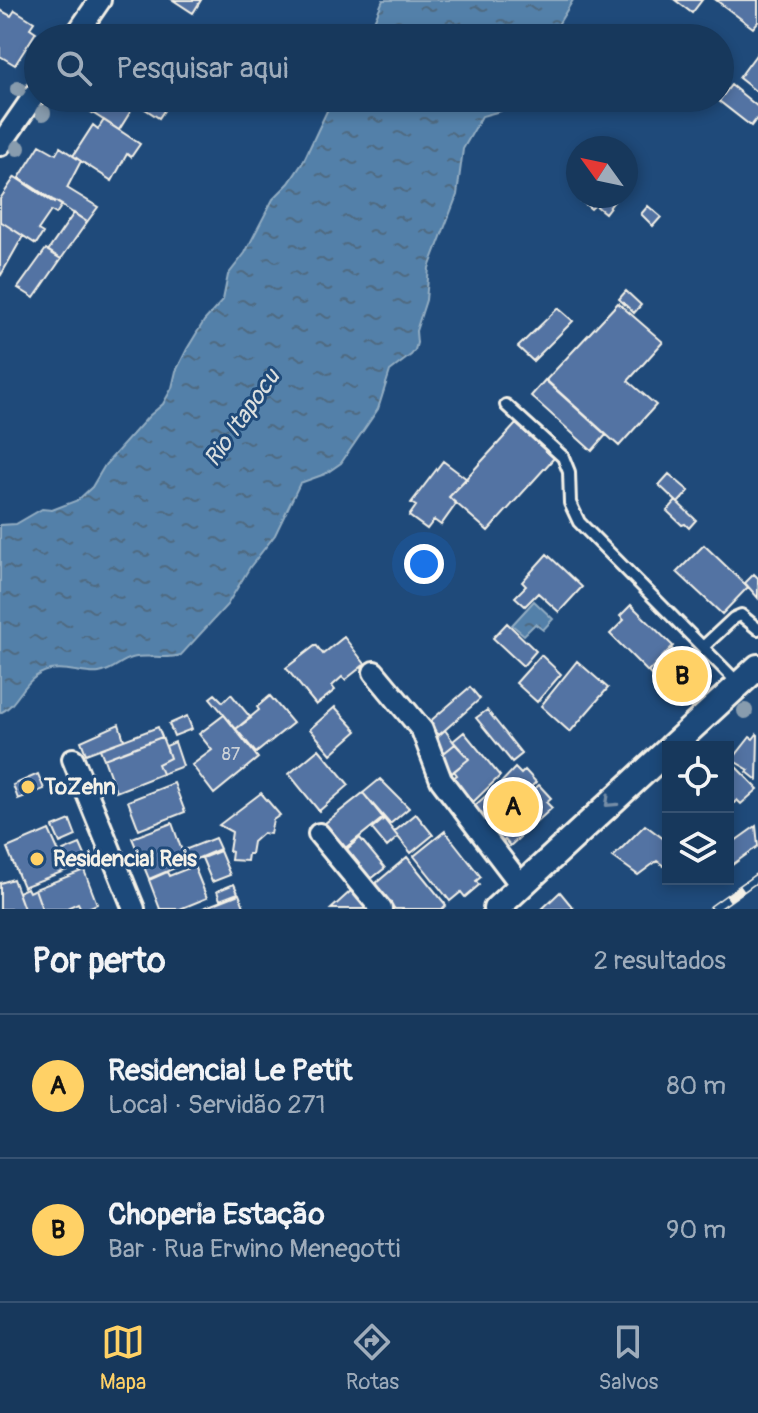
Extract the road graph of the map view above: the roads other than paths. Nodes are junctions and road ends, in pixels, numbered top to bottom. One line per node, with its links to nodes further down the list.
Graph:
1 (100, 0): 2 (street)
2 (84, 24)
3 (24, 110): 4 (street)
4 (0, 145)
5 (506, 405): 7 (lane)
6 (758, 629): 7 (lane)
7 (703, 647): 10 (lane)
8 (758, 667): 10 (street)
9 (374, 672): 15 (street)
10 (739, 685): 11 (street)
11 (678, 741)
12 (662, 755): 15 (street, one-way to 15)
13 (73, 759): 16 (street)
14 (319, 834): 17 (street)
15 (521, 885): 18 (street)
16 (134, 909)
17 (381, 909)
18 (496, 909)

